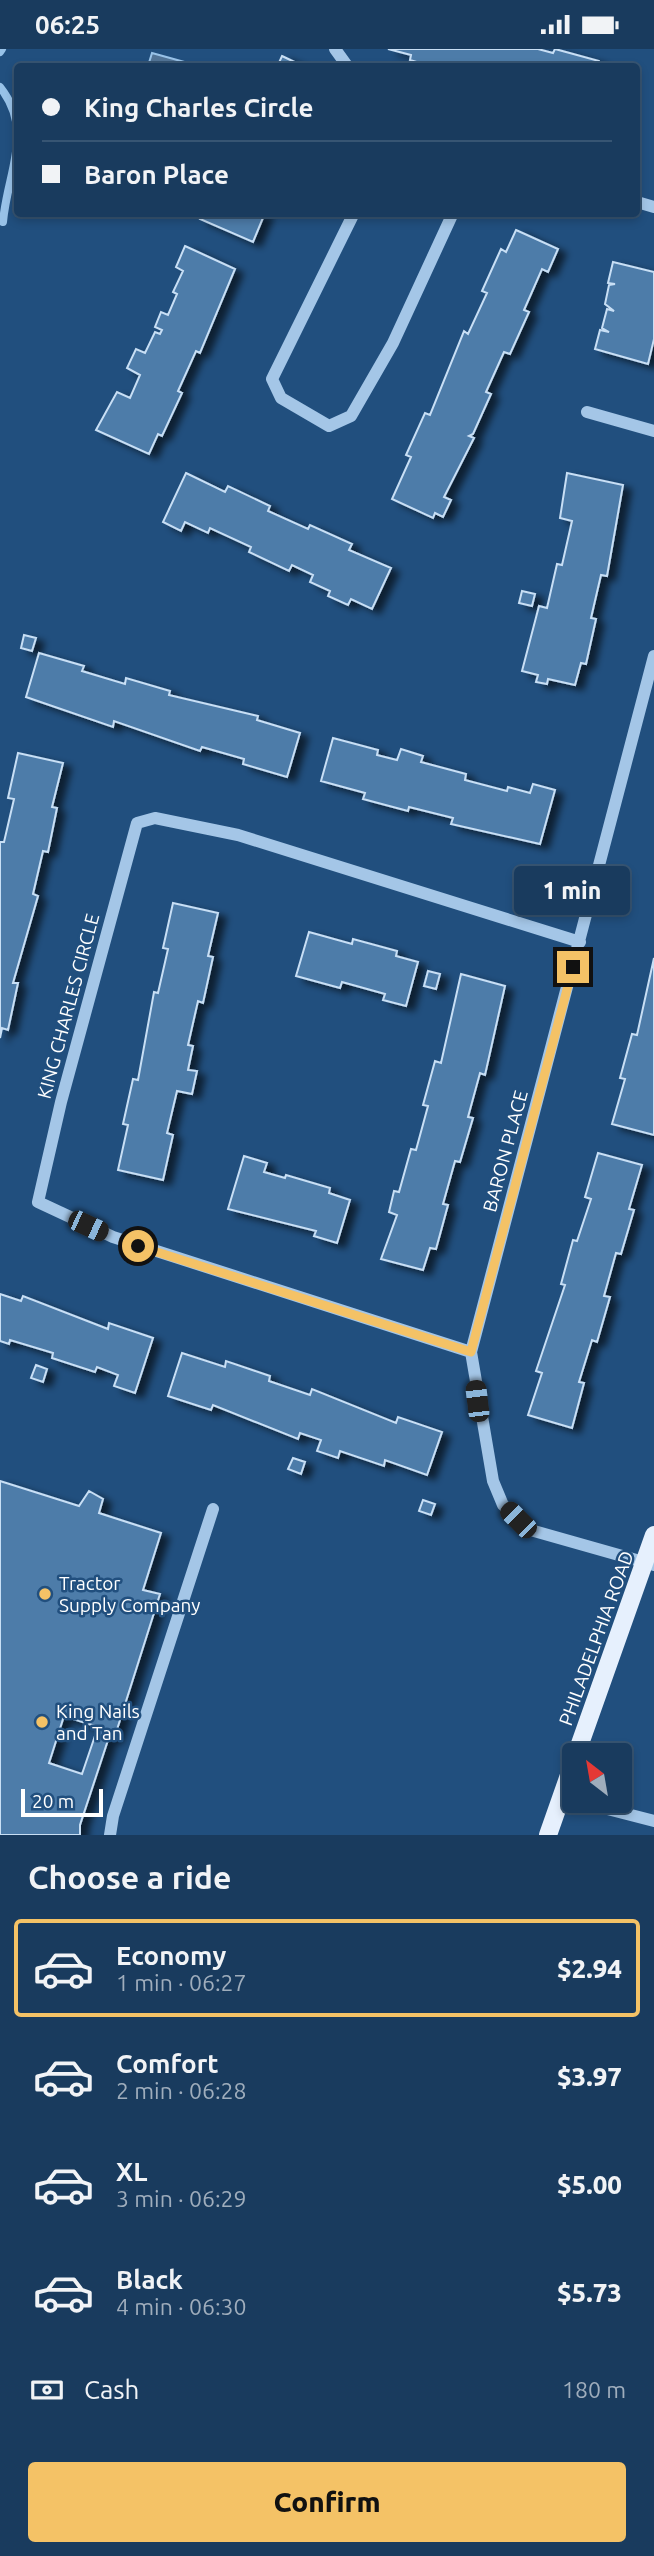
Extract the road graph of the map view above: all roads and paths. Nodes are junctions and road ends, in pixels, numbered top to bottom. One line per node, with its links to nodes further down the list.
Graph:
1 (352, 217): 2 (street)
2 (451, 217)
3 (587, 412): 4 (street)
4 (654, 431)
5 (654, 656): 6 (street, BARON PLACE)
6 (580, 942): 7 (street, BARON PLACE); 7 (street, KING CHARLES CIRCLE)
7 (471, 1352): 10 (street, BARON PLACE)
8 (213, 1509): 14 (street)
9 (654, 1535): 10 (main road, PHILADELPHIA ROAD)
10 (650, 1564): 11 (main road, PHILADELPHIA ROAD)
11 (581, 1743)
12 (561, 1797): 13 (street); 15 (main road)
13 (654, 1821)
14 (110, 1835)
15 (548, 1835)

